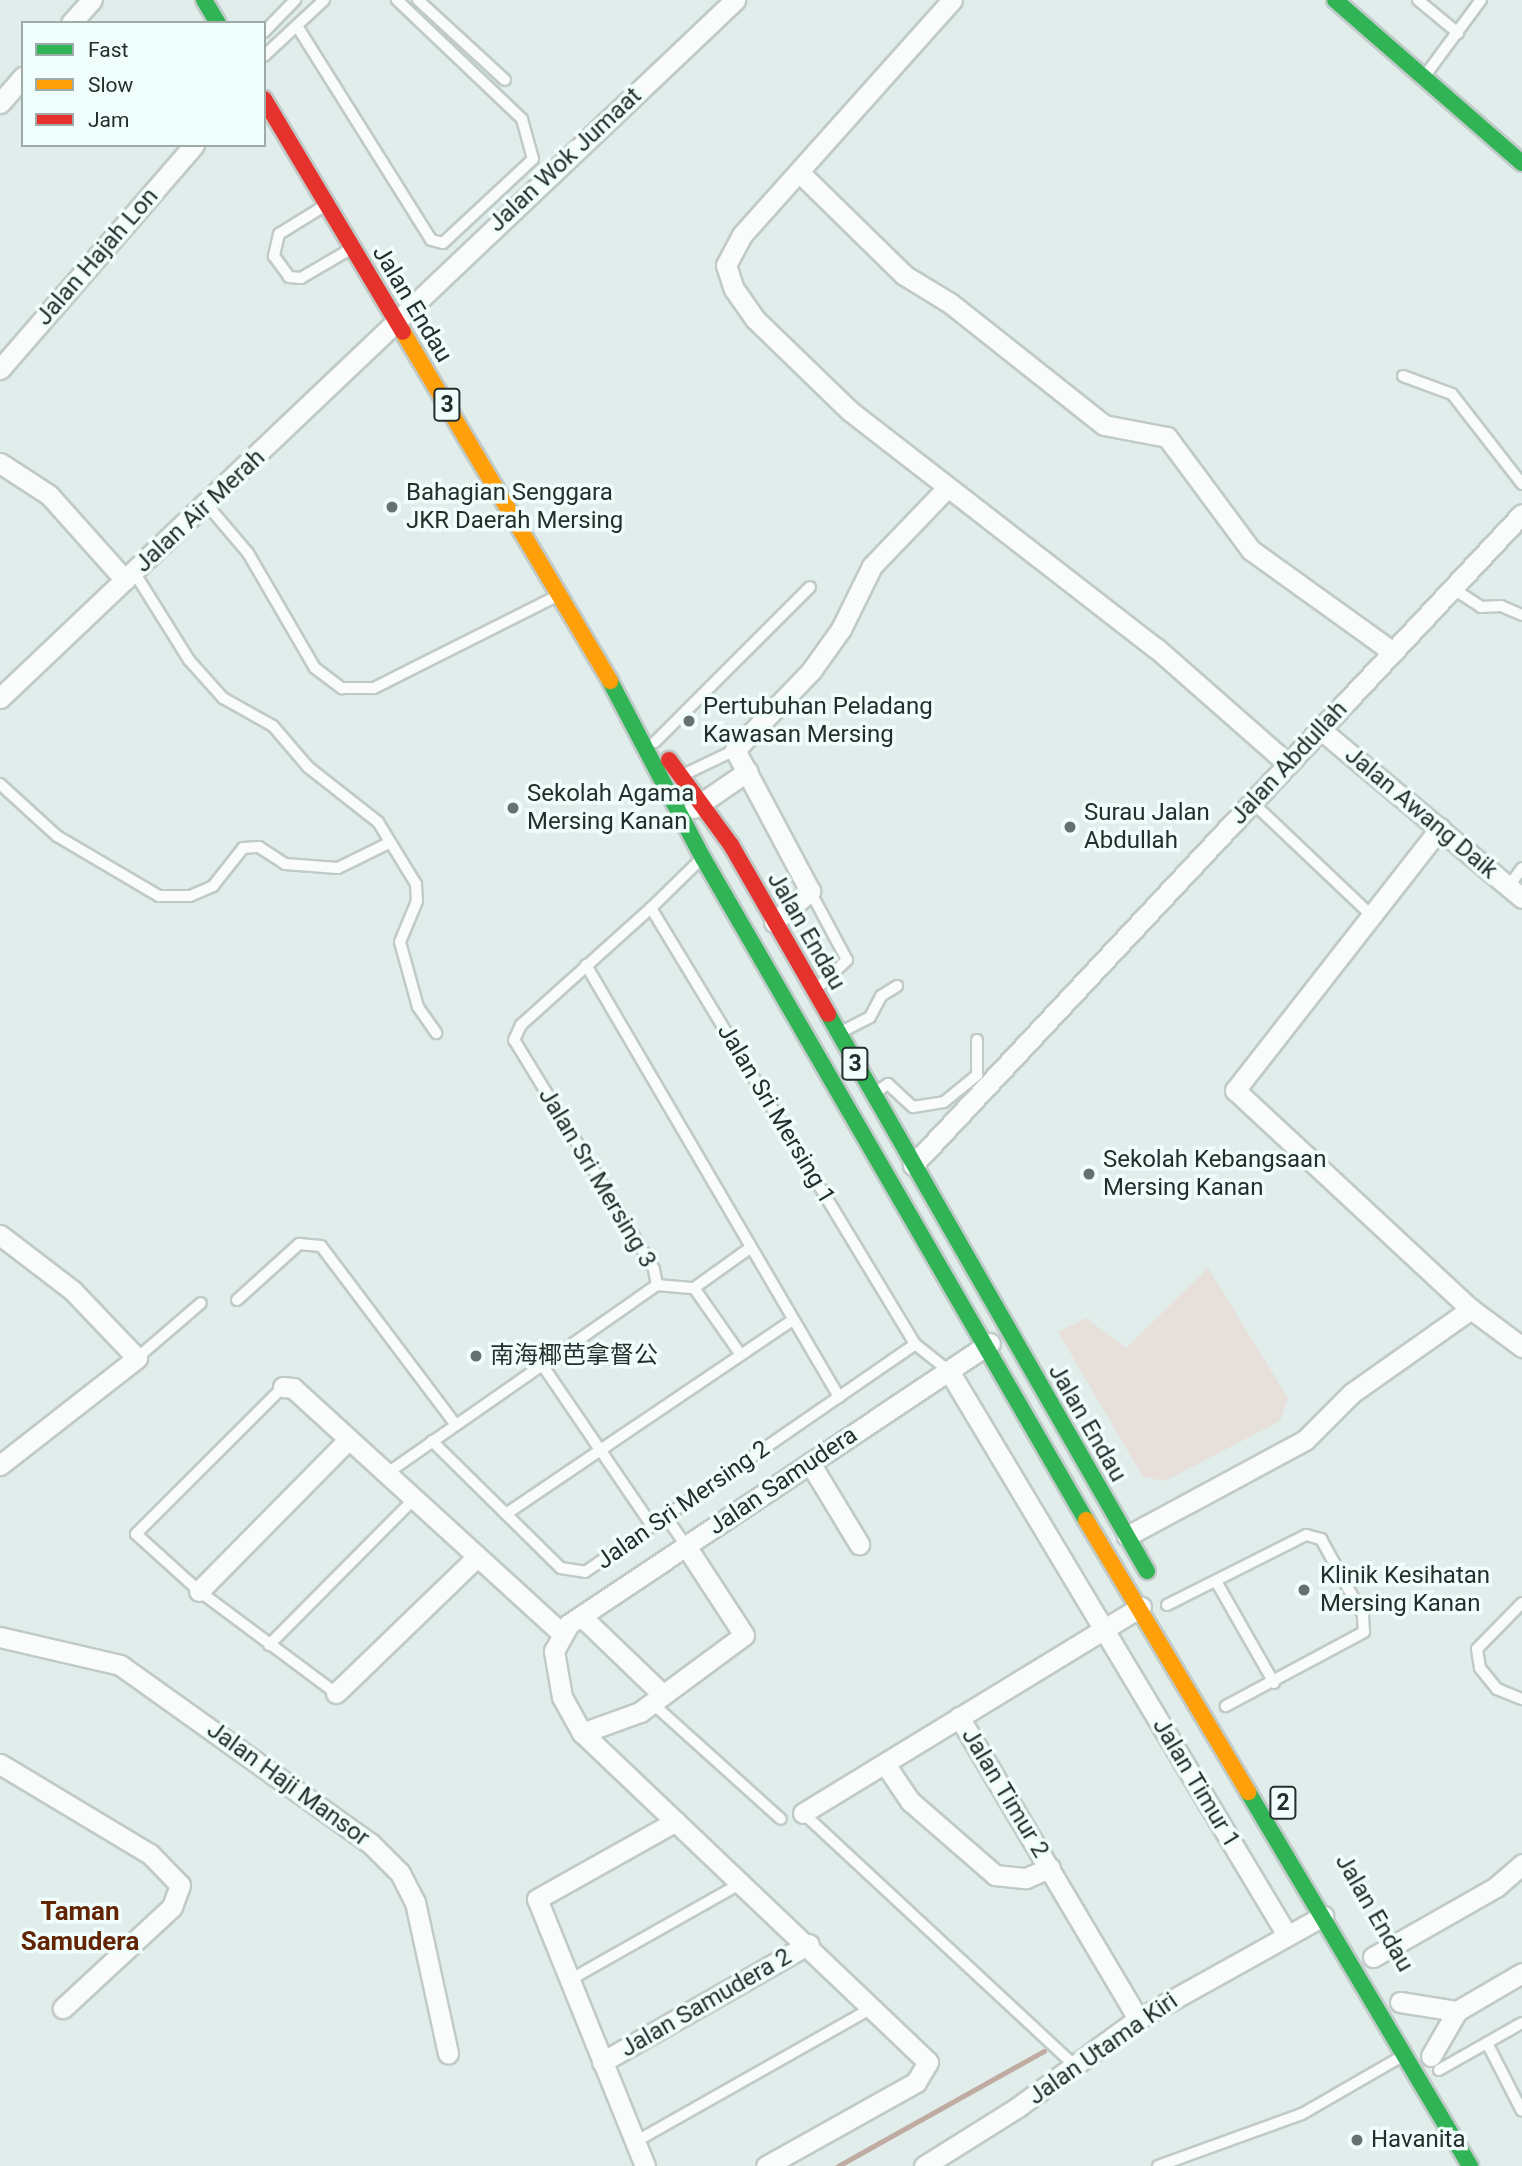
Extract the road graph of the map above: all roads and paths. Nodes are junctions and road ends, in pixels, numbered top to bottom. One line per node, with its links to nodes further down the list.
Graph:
1 (92, 0): 12 (street)
2 (204, 0): 13 (main road)
3 (295, 0): 15 (lane)
4 (324, 0): 14 (lane)
5 (397, 0): 14 (lane)
6 (418, 0): 20 (lane)
7 (735, 0): 28 (street, Jalan Wok Jumaat)
8 (953, 0): 25 (street)
9 (1335, 0): 18 (main road)
10 (1418, 0): 16 (lane)
11 (1481, 0): 16 (lane)
12 (73, 21)
13 (217, 21)
14 (297, 26): 17 (lane)
15 (266, 30)
16 (1458, 33): 18 (lane)
17 (266, 54)
18 (1424, 77): 24 (main road)
19 (21, 79): 22 (street)
20 (505, 80)
21 (266, 102): 26 (main road, Jalan Endau / 3)
22 (0, 103)
23 (192, 147): 29 (street, Jalan Hajah Lon)
24 (1522, 163)
25 (799, 172): 33 (street); 41 (street)
26 (328, 204): 27 (main road, Jalan Endau / 3); 27 (lane)
27 (352, 248): 28 (main road, Jalan Endau / 3)
28 (394, 319): 34 (street, Jalan Air Merah); 39 (main road, Jalan Endau / 3)
29 (0, 369)
30 (1403, 376): 32 (lane)
31 (0, 463): 36 (street)
32 (1522, 484)
33 (945, 490): 46 (street); 47 (street)
34 (208, 506): 36 (street, Jalan Air Merah); 39 (lane)
35 (1522, 514): 38 (street, Jalan Abdullah)
36 (130, 576): 42 (street, Jalan Air Merah); 55 (lane)
37 (810, 587): 45 (lane)
38 (1452, 589): 40 (lane); 41 (street, Jalan Abdullah)
39 (559, 595): 43 (main road, Jalan Endau / 3)
40 (1522, 615)
41 (1393, 652): 44 (street, Jalan Abdullah)
42 (0, 698)
43 (629, 712): 45 (main road, Jalan Endau / 3); 53 (main road, Jalan Endau / 3)
44 (1320, 729): 47 (street, Jalan Abdullah); 54 (street, Jalan Awang Daik)
45 (655, 741): 49 (main road, Jalan Endau / 3)
46 (735, 750): 48 (street); 49 (lane)
47 (1288, 764): 52 (street, Jalan Abdullah)
48 (748, 771): 51 (street); 58 (street)
49 (681, 776): 51 (main road, Jalan Endau / 3)
50 (0, 784): 55 (lane)
51 (700, 800): 53 (street); 62 (main road, Jalan Endau / 3)
52 (1252, 802): 61 (lane); 74 (street, Jalan Abdullah)
53 (684, 823): 56 (main road, Jalan Endau / 3)
54 (1440, 828): 59 (street, Jalan Awang Daik); 61 (street)
55 (387, 844): 67 (lane)
56 (703, 858): 60 (lane); 86 (main road, Jalan Endau / 3)
57 (1522, 868): 59 (lane)
58 (810, 891): 62 (street); 65 (lane)
59 (1516, 892)
60 (651, 908): 63 (lane); 85 (lane, Jalan Sri Mersing 1)
61 (1369, 913): 81 (street)
62 (775, 922): 65 (main road, Jalan Endau / 3)
63 (586, 965): 76 (lane); 77 (lane, Jalan Sri Mersing 3)
64 (897, 986): 66 (lane)
65 (814, 991): 68 (main road, Jalan Endau / 3)
66 (854, 1025): 68 (lane); 69 (lane)
67 (436, 1033)
68 (838, 1033): 73 (main road, Jalan Endau / 3)
69 (861, 1037)
70 (977, 1040): 72 (lane)
71 (881, 1073): 72 (lane)
72 (888, 1084): 73 (lane)
73 (872, 1094): 74 (main road, Jalan Endau / 3)
74 (913, 1165): 83 (main road, Jalan Endau / 3)
75 (0, 1235): 88 (street)
76 (750, 1248): 78 (lane); 82 (lane)
77 (657, 1286): 78 (lane); 89 (lane, Jalan Sri Mersing 3)
78 (694, 1288): 87 (lane)
79 (237, 1300): 93 (lane)
80 (201, 1303): 88 (lane)
81 (1471, 1309): 84 (street); 104 (street)
82 (793, 1320): 87 (lane); 92 (lane)
83 (1007, 1331): 86 (street, Jalan Samudera); 104 (main road, Jalan Endau / 3)
84 (1520, 1341)
85 (915, 1344): 90 (lane, Jalan Sri Mersing 1); 92 (lane, Jalan Sri Mersing 2)
86 (984, 1347): 90 (street, Jalan Samudera); 112 (main road, Jalan Endau / 3)
87 (741, 1355): 96 (lane)
88 (137, 1358): 98 (street)
89 (542, 1366): 93 (lane, Jalan Sri Mersing 3); 96 (lane)
90 (948, 1371): 97 (street, Jalan Samudera); 114 (street, Jalan Timur 1)
91 (283, 1387): 94 (street); 109 (lane)
92 (839, 1397): 102 (lane, Jalan Sri Mersing 2)
93 (455, 1424): 95 (lane, Jalan Sri Mersing 3)
94 (348, 1440): 99 (street); 109 (street)
95 (432, 1441): 99 (lane, Jalan Sri Mersing 3); 101 (lane, Jalan Sri Mersing 2)
96 (600, 1450): 101 (lane); 103 (lane)
97 (810, 1463): 105 (street); 106 (street, Jalan Samudera)
98 (0, 1465)
99 (385, 1474): 100 (street)
100 (413, 1500): 107 (street); 117 (lane)
101 (506, 1514): 103 (lane, Jalan Sri Mersing 2)
102 (666, 1517): 103 (lane, Jalan Sri Mersing 2); 106 (lane)
103 (652, 1526)
104 (1127, 1536): 110 (main road, Jalan Endau)
105 (859, 1544)
106 (686, 1546): 113 (street, Jalan Samudera); 120 (street)
107 (477, 1557): 115 (street); 119 (street)
108 (1217, 1583): 110 (lane); 118 (lane); 118 (lane)
109 (199, 1591): 117 (lane)
110 (1164, 1599)
111 (1522, 1603): 121 (lane)
112 (1141, 1607): 114 (street); 133 (main road, Jalan Endau / 3)
113 (581, 1616): 115 (street, Jalan Samudera); 120 (street)
114 (1105, 1631): 123 (street); 134 (street, Jalan Timur 1)
115 (560, 1633): 124 (street)
116 (0, 1637): 149 (street, Jalan Haji Mansor)
117 (269, 1645): 119 (lane)
118 (1274, 1682): 122 (lane)
119 (336, 1693)
120 (657, 1699): 124 (street); 128 (lane)
121 (1522, 1699)
122 (1226, 1706)
123 (959, 1717): 126 (street); 131 (street, Jalan Timur 2)
124 (582, 1732): 129 (street)
125 (0, 1764): 142 (street)
126 (885, 1764): 127 (street); 131 (street, Jalan Timur 2)
127 (803, 1812): 152 (lane)
128 (781, 1819)
129 (676, 1821): 132 (street); 139 (street)
130 (1522, 1864): 137 (street)
131 (1050, 1868): 144 (street, Jalan Timur 2)
132 (744, 1881): 136 (street); 139 (lane)
133 (1323, 1916): 134 (street, Jalan Utama Kiri); 150 (main road, Jalan Endau / 3)
134 (1287, 1935): 144 (street, Jalan Utama Kiri)
135 (1360, 1935): 137 (main road, Jalan Endau)
136 (809, 1944): 141 (street); 151 (street, Jalan Samudera 2)
137 (1377, 1963)
138 (1522, 1973): 143 (street)
139 (568, 1982): 151 (street)
140 (1396, 1997): 143 (street); 145 (main road, Jalan Endau)
141 (875, 2006): 156 (lane); 158 (street)
142 (63, 2008)
143 (1457, 2011): 153 (street)
144 (1138, 2019): 152 (street, Jalan Utama Kiri)
145 (1410, 2021)
146 (1522, 2023): 148 (lane)
147 (1421, 2039): 153 (main road)
148 (1487, 2043): 153 (lane); 155 (lane)
149 (448, 2053)
150 (1404, 2055): 154 (main road, Jalan Endau / 3); 160 (lane)
151 (602, 2062): 156 (street)
152 (1073, 2064): 159 (street, Jalan Utama Kiri)
153 (1439, 2069): 154 (main road)
154 (1419, 2081): 161 (main road, Jalan Endau / 3)
155 (1522, 2111)
156 (635, 2142): 157 (street)
157 (645, 2166)
158 (766, 2166)
159 (924, 2166)
160 (1158, 2166)
161 (1470, 2166)

